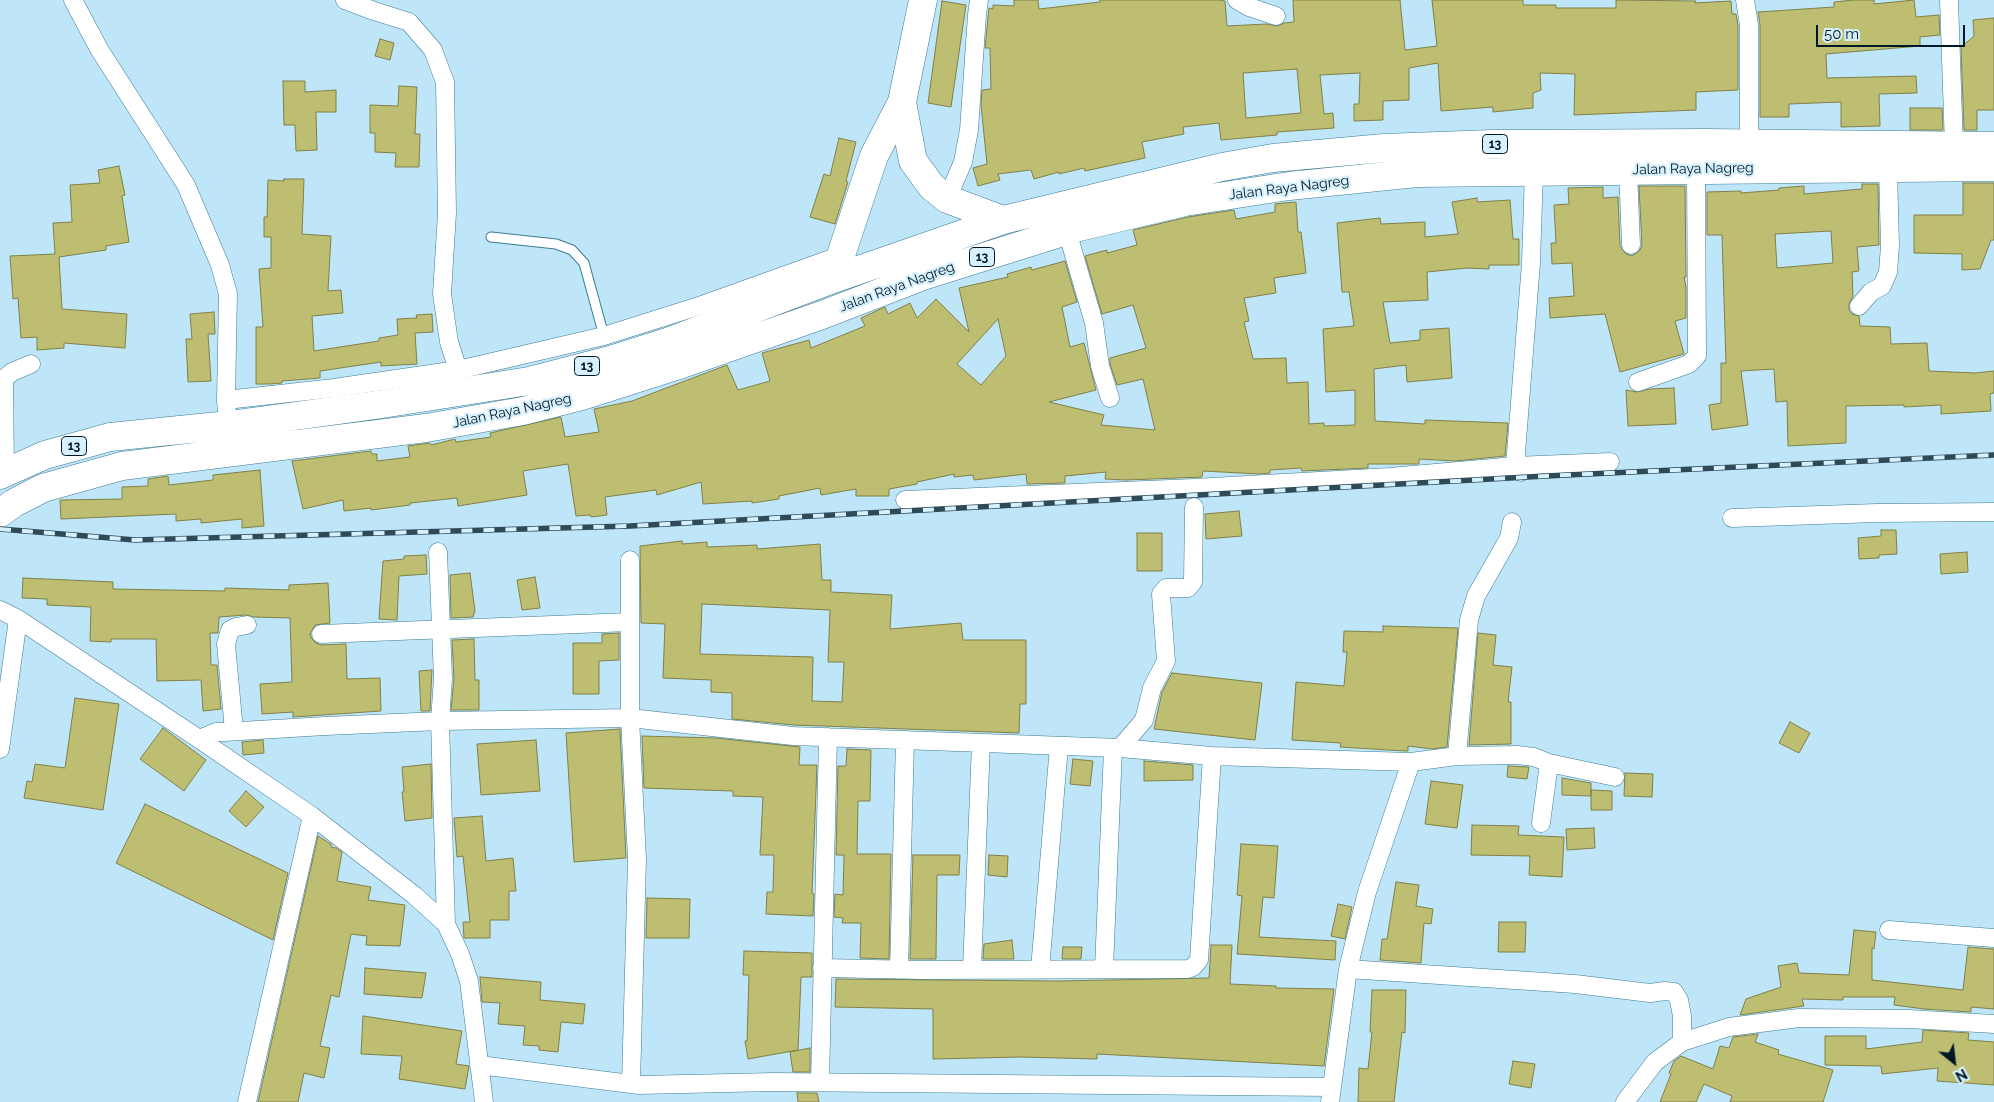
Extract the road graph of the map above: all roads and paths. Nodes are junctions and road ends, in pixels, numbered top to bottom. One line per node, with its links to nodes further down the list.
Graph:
1 (74, 0): 30 (street)
2 (345, 0): 27 (street)
3 (923, 0): 9 (highway)
4 (979, 0): 18 (street)
5 (1237, 0): 8 (street)
6 (1745, 0): 10 (street)
7 (1949, 0): 11 (street)
8 (1276, 16)
9 (902, 102): 18 (highway); 23 (highway)
10 (1749, 143): 11 (highway, Jalan Raya Nagreg / 13); 19 (highway, Jalan Raya Nagreg / 13)
11 (1954, 146): 12 (highway, Jalan Raya Nagreg / 13)
12 (1994, 146)
13 (1994, 167): 14 (highway, Jalan Raya Nagreg / 13)
14 (1888, 168): 15 (highway, Jalan Raya Nagreg / 13); 24 (street)
15 (1696, 169): 16 (highway, Jalan Raya Nagreg / 13); 28 (street)
16 (1628, 170): 17 (highway, Jalan Raya Nagreg / 13); 22 (street)
17 (1534, 171): 20 (highway, Jalan Raya Nagreg / 13); 32 (street)
18 (947, 200): 19 (highway)
19 (1003, 220): 23 (highway, Jalan Raya Nagreg / 13)
20 (1067, 231): 29 (street); 37 (highway, Jalan Raya Nagreg / 13)
21 (492, 237): 25 (lane)
22 (1631, 245)
23 (836, 267): 25 (street); 30 (highway, Jalan Raya Nagreg / 13)
24 (1859, 306)
25 (604, 336): 27 (street)
26 (31, 364): 33 (street)
27 (458, 370): 30 (street)
28 (1638, 382)
29 (1110, 398)
30 (227, 412): 33 (highway, Jalan Raya Nagreg / 13)
31 (1610, 462): 32 (street)
32 (1518, 469): 34 (street)
33 (3, 474)
34 (1194, 496): 35 (street); 56 (street)
35 (905, 500)
36 (1994, 512): 38 (street)
37 (0, 513)
38 (1732, 518)
39 (1512, 522): 59 (street)
40 (438, 552): 46 (street)
41 (630, 560): 44 (street)
42 (0, 610): 43 (street)
43 (18, 619): 52 (street); 57 (street)
44 (630, 622): 46 (street); 48 (street)
45 (247, 625): 50 (street)
46 (440, 628): 47 (street); 49 (street)
47 (321, 634)
48 (630, 718): 49 (street); 51 (street); 78 (street)
49 (440, 721): 50 (street); 65 (street)
50 (234, 731): 52 (street)
51 (828, 737): 53 (street); 68 (street)
52 (199, 739): 63 (street)
53 (905, 740): 54 (street); 73 (street)
54 (981, 743): 55 (street); 69 (street)
55 (1059, 746): 56 (street); 70 (street)
56 (1116, 748): 58 (street); 71 (street)
57 (0, 749)
58 (1212, 756): 60 (street); 71 (street)
59 (1457, 756): 60 (street); 61 (street)
60 (1411, 762): 72 (street)
61 (1549, 764): 62 (street); 64 (street)
62 (1615, 777)
63 (312, 816): 65 (street); 80 (street)
64 (1541, 823)
65 (446, 924): 76 (street)
66 (1889, 930): 67 (street)
67 (1994, 938)
68 (822, 968): 73 (street); 77 (street)
69 (972, 969): 70 (street); 73 (street)
70 (1040, 969): 71 (street)
71 (1104, 969)
72 (1348, 969): 75 (street); 79 (street)
73 (899, 970)
74 (1994, 1024): 75 (street)
75 (1682, 1042): 82 (street)
76 (479, 1065): 78 (street); 81 (street)
77 (820, 1082): 78 (street); 79 (street)
78 (631, 1084)
79 (1331, 1094)
80 (247, 1102)
81 (484, 1102)
82 (1625, 1102)

